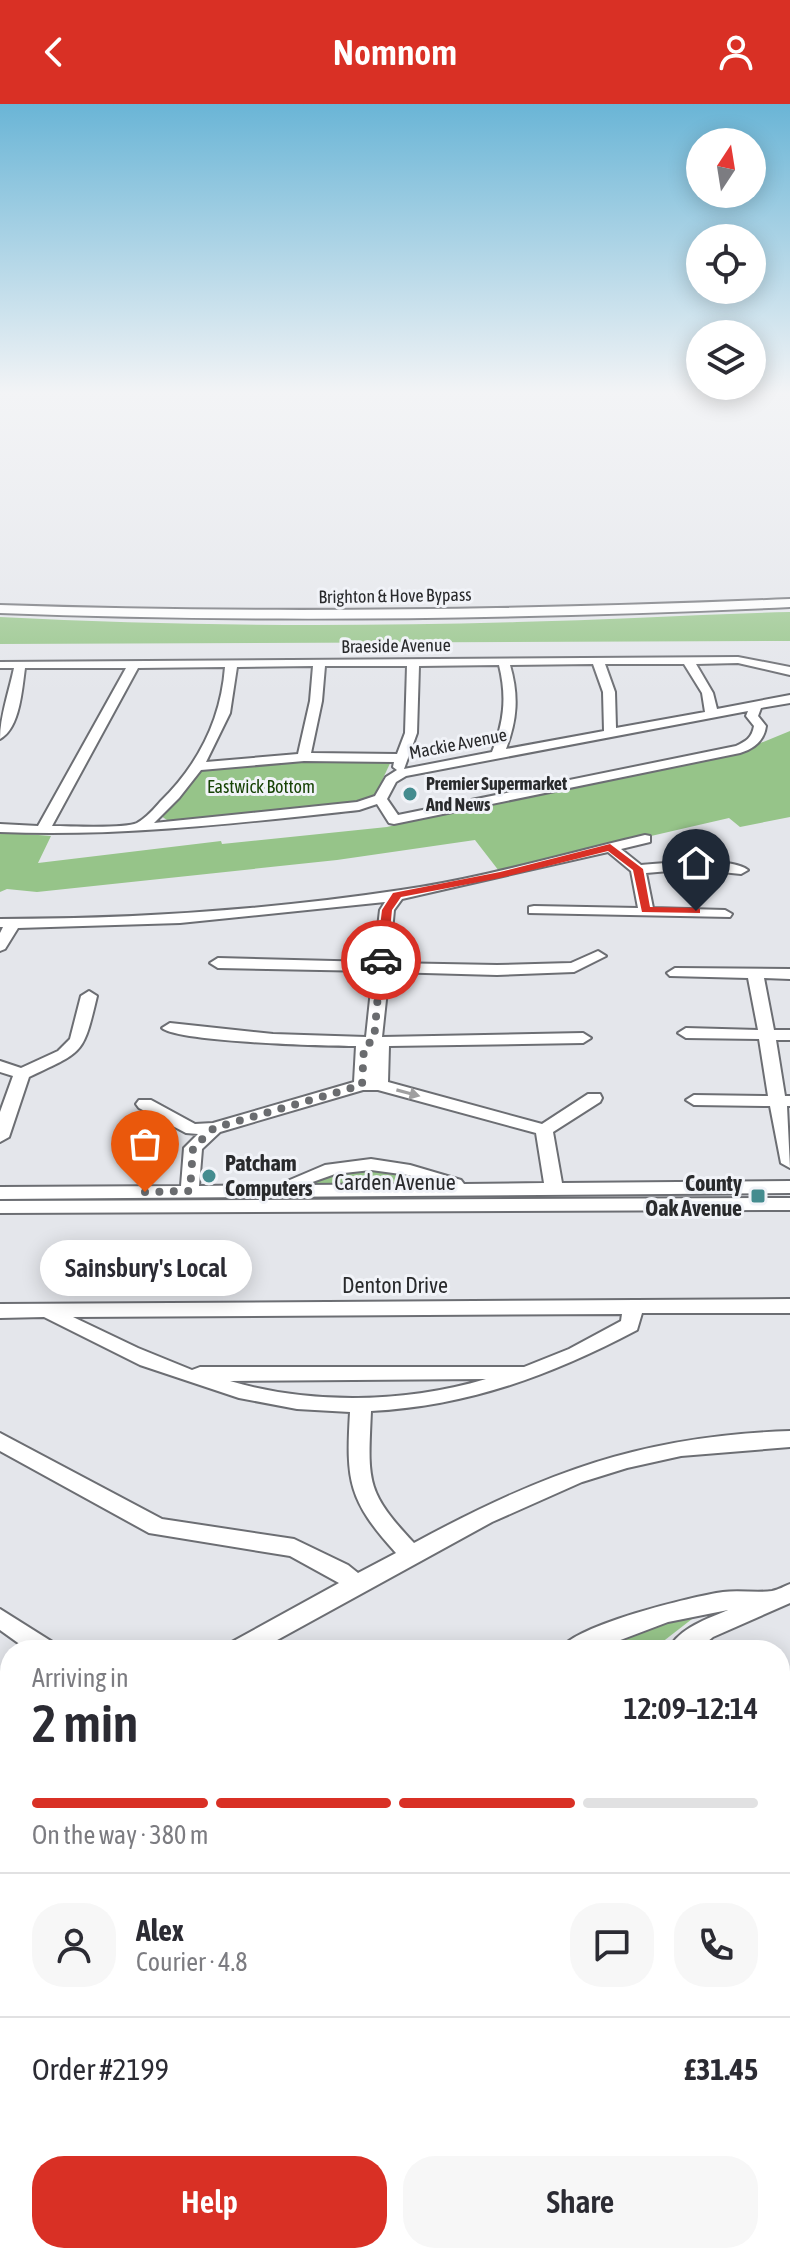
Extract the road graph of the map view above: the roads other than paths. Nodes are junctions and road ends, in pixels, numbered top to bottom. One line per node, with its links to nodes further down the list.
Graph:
1 (790, 605): 2 (highway, Brighton & Hove Bypass)
2 (0, 611)
3 (688, 661): 4 (street, Braeside Avenue); 12 (street, Braeside Avenue); 14 (street)
4 (598, 662): 5 (street, Braeside Avenue); 16 (street)
5 (504, 663): 6 (street, Braeside Avenue); 18 (street)
6 (413, 664): 9 (street, Braeside Avenue); 20 (street)
7 (0, 665): 8 (street, Braeside Avenue)
8 (20, 665): 10 (street, Braeside Avenue); 17 (street)
9 (319, 665): 11 (street, Braeside Avenue); 19 (street)
10 (133, 666): 11 (street, Braeside Avenue); 30 (street)
11 (231, 666): 21 (street)
12 (790, 671)
13 (790, 699): 15 (street, Mackie Avenue)
14 (712, 710): 15 (street, Mackie Avenue); 16 (street, Mackie Avenue)
15 (754, 711): 26 (street)
16 (611, 729): 18 (street, Mackie Avenue)
17 (0, 735)
18 (499, 750): 22 (street, Mackie Avenue)
19 (304, 757): 20 (street); 21 (street)
20 (402, 758): 22 (street)
21 (197, 767): 25 (street)
22 (402, 773): 23 (street, Mackie Avenue)
23 (380, 799): 24 (street); 26 (street)
24 (359, 806): 26 (street); 27 (street)
25 (154, 816): 27 (street); 29 (street)
26 (391, 818)
27 (168, 826): 29 (street)
28 (0, 828): 30 (street)
29 (139, 828): 30 (street)
30 (42, 831)
31 (645, 839): 32 (street)
32 (610, 847): 33 (street); 35 (street)
33 (638, 869): 34 (street); 39 (street)
34 (741, 870)
35 (397, 895): 36 (street); 37 (street)
36 (361, 901): 37 (street); 41 (street)
37 (387, 910): 45 (street)
38 (534, 910): 39 (street)
39 (646, 910): 40 (street)
40 (725, 914)
41 (6, 923): 42 (street)
42 (0, 946)
43 (598, 956): 45 (street)
44 (218, 963): 45 (street)
45 (380, 969): 55 (street)
46 (675, 973): 47 (street)
47 (755, 973): 48 (street); 52 (street)
48 (790, 974)
49 (89, 996): 57 (street)
50 (170, 1028): 55 (street)
51 (686, 1033): 52 (street)
52 (768, 1035): 53 (street); 61 (street)
53 (790, 1035)
54 (583, 1038): 55 (street)
55 (374, 1040): 58 (street)
56 (0, 1066): 57 (street)
57 (22, 1074): 66 (street)
58 (370, 1085): 63 (street); 65 (street, one-way to 65)
59 (594, 1098): 65 (street)
60 (694, 1100): 61 (street)
61 (786, 1102): 68 (street)
62 (145, 1104): 64 (street)
63 (214, 1128): 64 (street); 67 (street)
64 (192, 1129): 67 (street)
65 (544, 1130): 70 (street)
66 (0, 1137)
67 (193, 1148): 72 (street)
68 (790, 1163)
69 (790, 1187): 70 (street, Carden Avenue)
70 (554, 1189): 71 (street, Carden Avenue)
71 (462, 1190): 73 (street, Carden Avenue); 73 (street)
72 (190, 1191): 73 (street, Carden Avenue); 75 (street, Carden Avenue)
73 (284, 1191)
74 (0, 1193): 75 (street, Carden Avenue)
75 (32, 1199): 76 (street, Carden Avenue); 77 (street, Carden Avenue)
76 (790, 1204)
77 (0, 1207)
78 (790, 1306): 79 (street, Denton Drive)
79 (633, 1307): 81 (street, Denton Drive); 82 (street)
80 (0, 1311): 81 (street, Denton Drive)
81 (46, 1312): 83 (street)
82 (538, 1372): 83 (street); 84 (street)
83 (181, 1374): 84 (street)
84 (361, 1405): 87 (street)
85 (790, 1439): 87 (street)
86 (0, 1441): 88 (street)
87 (411, 1555): 88 (street)
88 (356, 1585): 92 (street)
89 (780, 1596): 93 (street); 94 (street)
90 (0, 1618): 91 (street)
91 (32, 1640)
92 (256, 1640)
93 (603, 1640)
94 (692, 1640)

